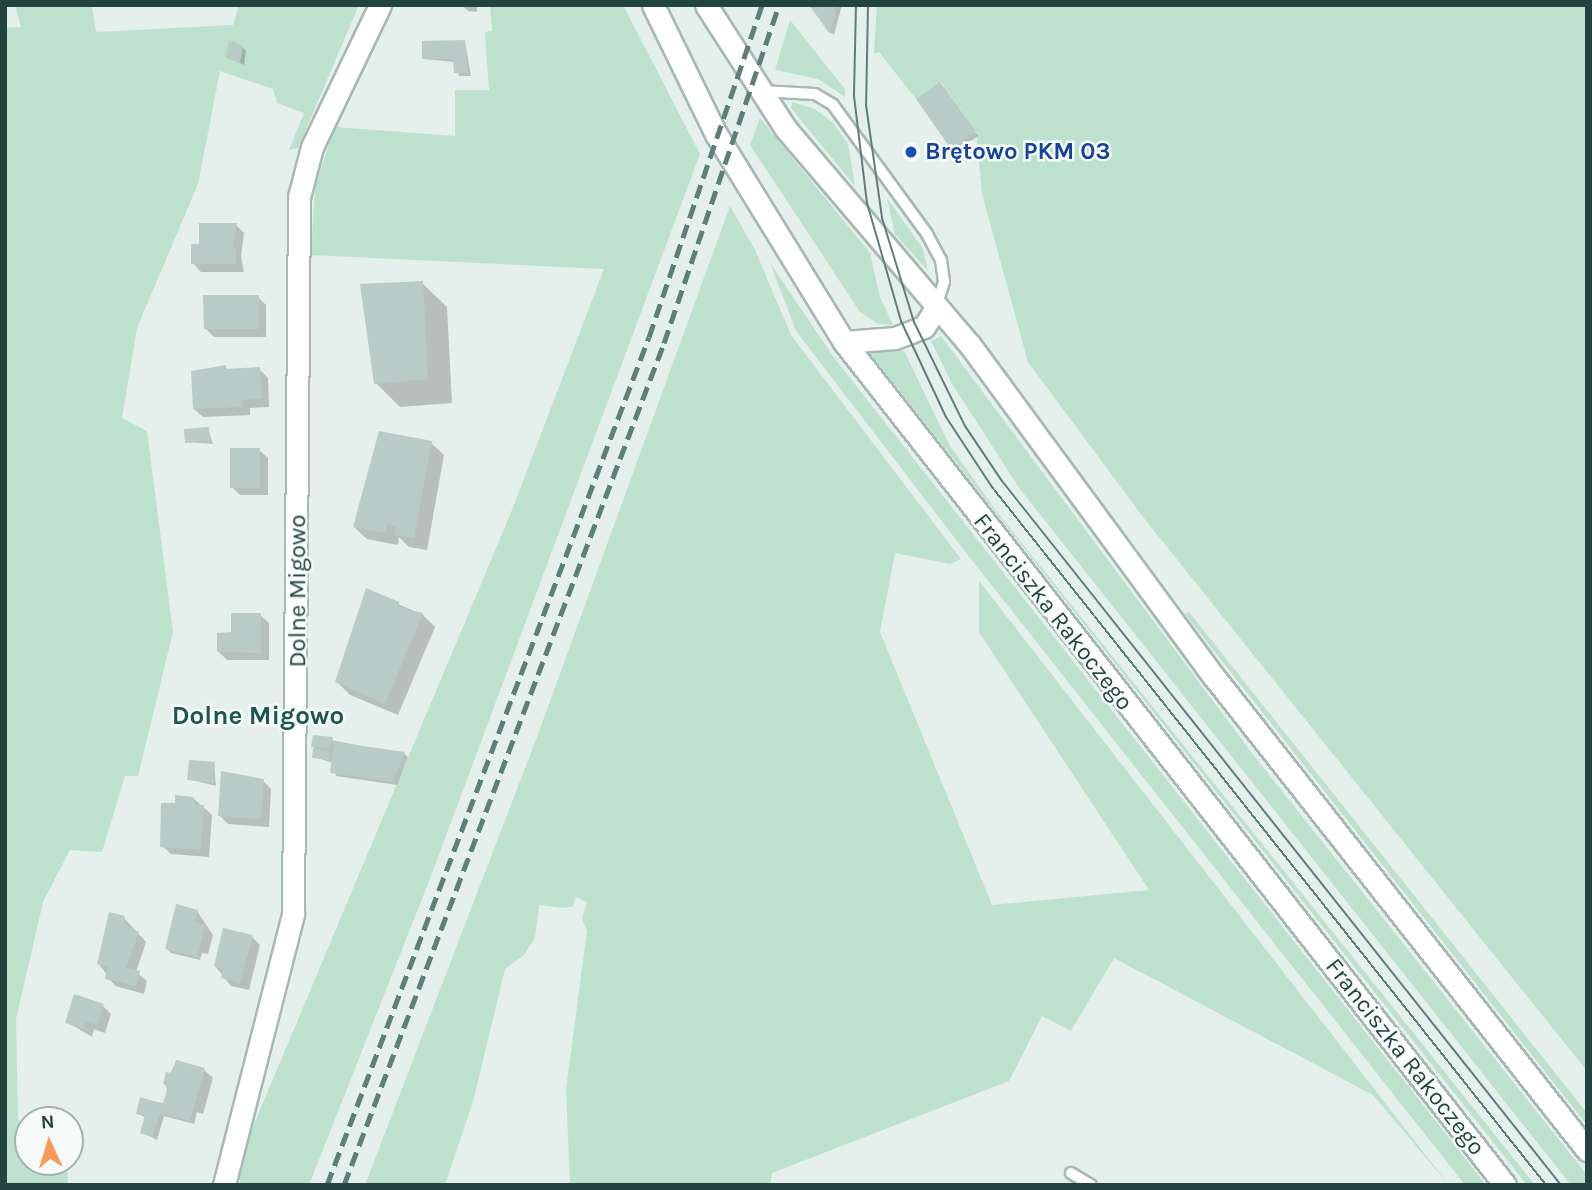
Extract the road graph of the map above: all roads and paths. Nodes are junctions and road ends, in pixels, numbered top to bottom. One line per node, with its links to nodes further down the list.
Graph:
1 (380, 5): 9 (main road, Dolne Migowo)
2 (653, 5): 6 (main road, Franciszka Rakoczego)
3 (706, 5): 4 (main road)
4 (758, 91): 5 (main road); 5 (lane)
5 (936, 308): 6 (main road); 7 (main road)
6 (844, 342): 11 (main road, Franciszka Rakoczego)
7 (1587, 1150)
8 (1071, 1173): 10 (lane)
9 (224, 1185)
10 (1091, 1185)
11 (1505, 1185)

